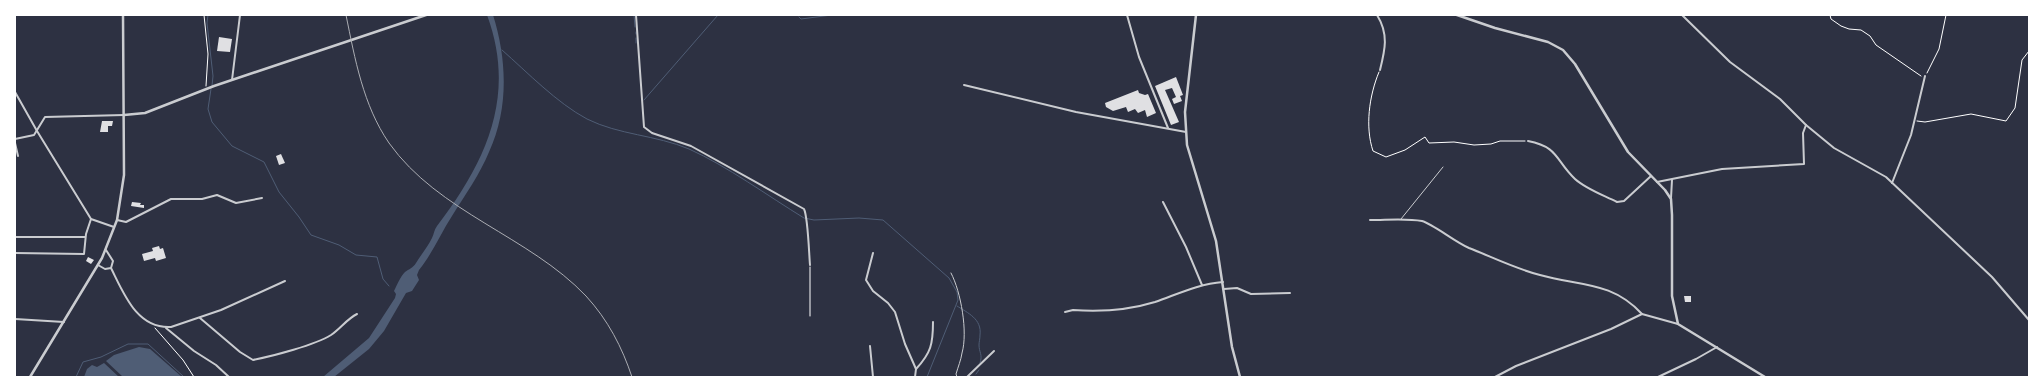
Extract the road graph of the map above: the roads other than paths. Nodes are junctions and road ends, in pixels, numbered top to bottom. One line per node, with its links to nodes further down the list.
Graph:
1 (123, 15): 17 (street)
2 (240, 15): 14 (street)
3 (426, 15): 14 (street)
4 (636, 15): 45 (street)
5 (1127, 15): 19 (street)
6 (1196, 15): 21 (street)
7 (1378, 15): 12 (street)
8 (1457, 15): 27 (street)
9 (1617, 15): 10 (street)
10 (1622, 15)
11 (1682, 15): 18 (street)
12 (1380, 70)
13 (1924, 77): 30 (street)
14 (232, 80): 17 (street)
15 (964, 85): 19 (street)
16 (15, 93): 20 (street)
17 (124, 115): 20 (street); 35 (street)
18 (1806, 125): 28 (street); 30 (street)
19 (1169, 129): 21 (street)
20 (37, 131): 22 (street); 34 (street)
21 (1186, 132): 49 (street)
22 (15, 139)
23 (1528, 141): 27 (street)
24 (15, 143): 25 (street)
25 (18, 156)
26 (1443, 167): 37 (lane)
27 (1651, 176): 29 (street)
28 (1672, 180): 29 (street); 32 (street)
29 (1657, 182): 32 (street)
30 (1892, 183): 58 (street)
31 (262, 198): 35 (street)
32 (1671, 199): 61 (street)
33 (1162, 202): 50 (street)
34 (91, 219): 38 (street); 40 (street)
35 (117, 220): 38 (street)
36 (1370, 220): 37 (street)
37 (1401, 220): 55 (street)
38 (115, 228): 41 (street)
39 (15, 237): 40 (street)
40 (85, 237): 42 (street)
41 (106, 250): 44 (street); 46 (street)
42 (15, 253)
43 (873, 253): 66 (street)
44 (98, 265): 46 (street); 59 (street)
45 (810, 265)
46 (111, 268): 62 (street)
47 (951, 273): 71 (lane)
48 (286, 281): 56 (street)
49 (1223, 282): 50 (street); 51 (street)
50 (1202, 285): 53 (street)
51 (1224, 289): 52 (street); 73 (street)
52 (1290, 293)
53 (1065, 312)
54 (357, 314): 56 (street)
55 (1642, 314): 61 (street); 74 (street)
56 (200, 318): 62 (street)
57 (15, 319): 59 (street)
58 (2029, 320)
59 (64, 322): 67 (street)
60 (933, 322): 66 (street)
61 (1678, 324): 64 (street)
62 (166, 328): 68 (street)
63 (870, 346): 69 (street)
64 (1717, 347): 75 (street); 76 (street)
65 (994, 351): 72 (street)
66 (916, 369): 70 (street)
67 (30, 377)
68 (229, 377)
69 (873, 377)
70 (915, 377)
71 (957, 377)
72 (967, 377)
73 (1240, 377)
74 (1495, 377)
75 (1658, 377)
76 (1765, 377)

